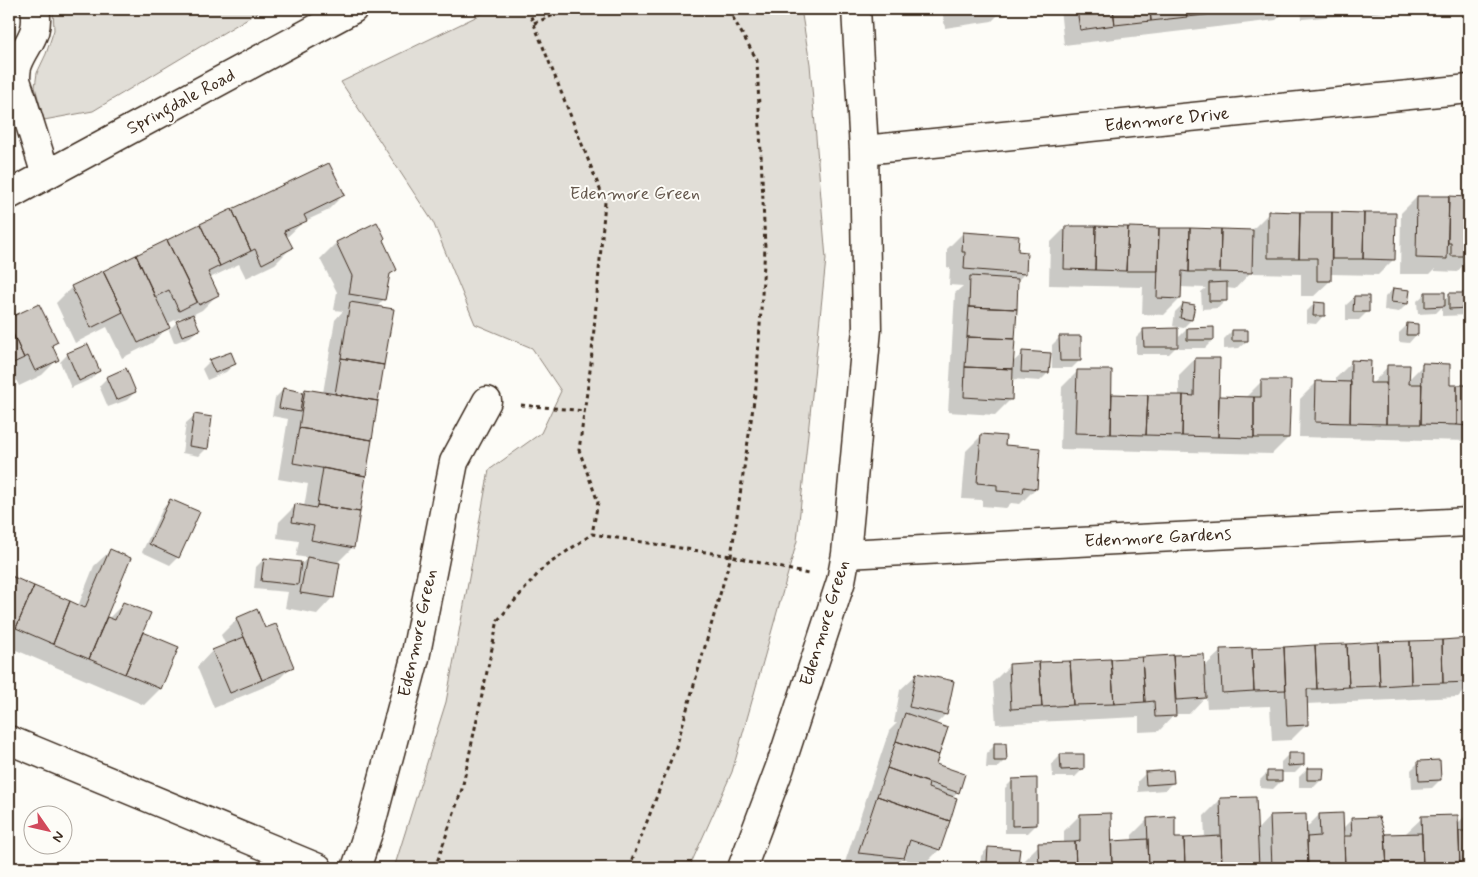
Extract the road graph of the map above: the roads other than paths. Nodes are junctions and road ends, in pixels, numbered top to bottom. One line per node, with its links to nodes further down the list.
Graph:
1 (36, 9): 4 (street)
2 (353, 9): 7 (street, Springdale Road)
3 (856, 9): 6 (street, Edenmore Green)
4 (12, 79): 7 (street)
5 (1469, 89): 6 (street, Edenmore Drive)
6 (864, 150): 11 (street, Edenmore Green)
7 (46, 175): 8 (street, Springdale Road)
8 (9, 195)
9 (487, 401): 14 (street, Edenmore Green)
10 (1469, 522): 11 (street, Edenmore Gardens)
11 (846, 554): 15 (street, Edenmore Green)
12 (9, 740): 13 (street)
13 (318, 868)
14 (356, 868)
15 (742, 868)

